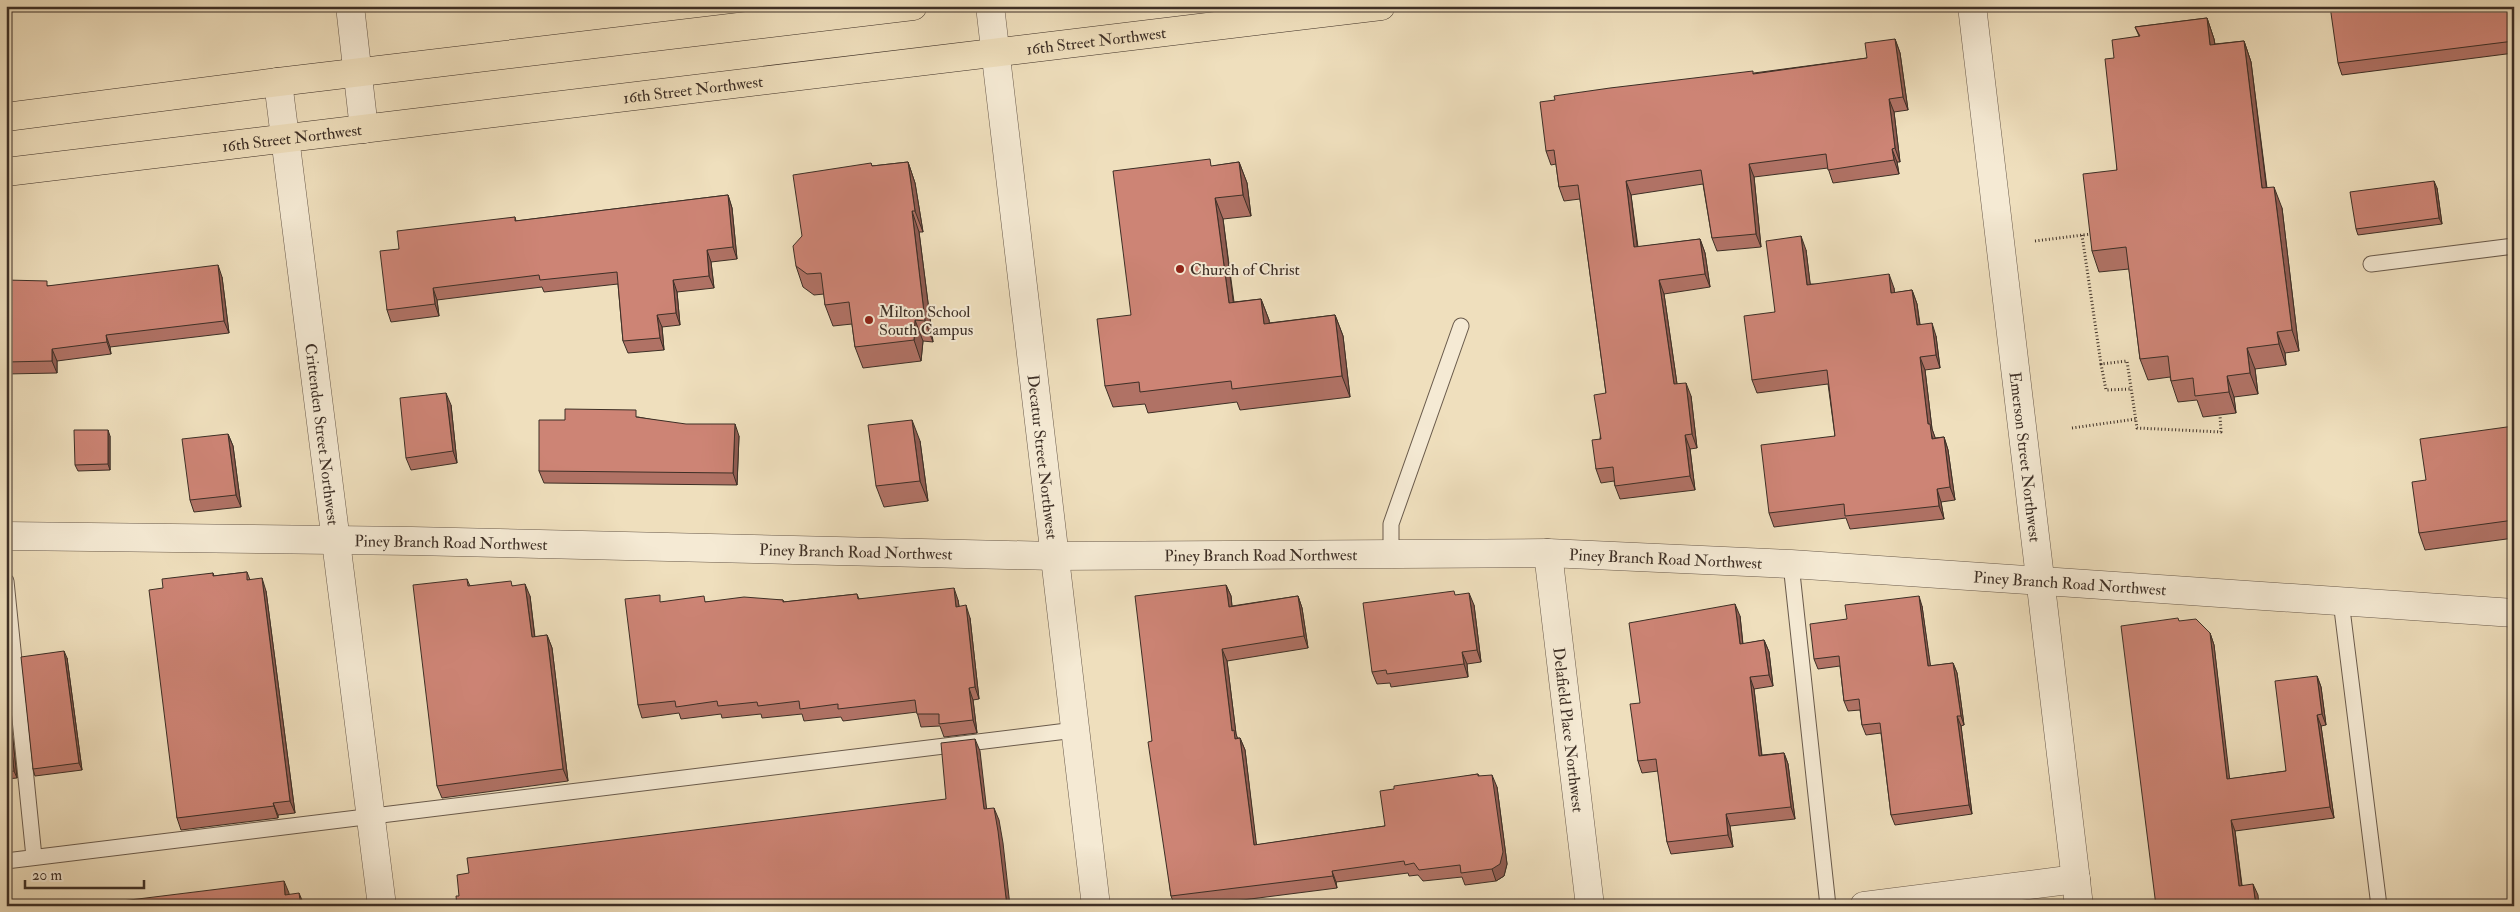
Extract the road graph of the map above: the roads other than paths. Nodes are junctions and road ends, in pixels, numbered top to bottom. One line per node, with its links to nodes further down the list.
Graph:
1 (350, 6): 7 (street)
2 (913, 6): 7 (main road)
3 (990, 6): 6 (street, Decatur Street Northwest)
4 (1381, 6): 6 (main road, 16th Street Northwest)
5 (1972, 6): 22 (street, Emerson Street Northwest)
6 (996, 53): 10 (main road, 16th Street Northwest); 20 (street, Decatur Street Northwest)
7 (357, 72): 8 (main road); 10 (street)
8 (278, 82): 9 (main road); 11 (street, Crittenden Street Northwest)
9 (6, 117)
10 (364, 129): 11 (main road, 16th Street Northwest)
11 (284, 138): 12 (main road, 16th Street Northwest); 17 (street, Crittenden Street Northwest)
12 (6, 172)
13 (2514, 246): 14 (lane)
14 (2371, 264)
15 (1461, 326): 19 (lane)
16 (6, 536): 17 (street, Piney Branch Road Northwest)
17 (337, 540): 20 (street, Piney Branch Road Northwest); 27 (street, Crittenden Street Northwest)
18 (1548, 553): 19 (street, Piney Branch Road Northwest); 21 (street, Piney Branch Road Northwest); 33 (street, Delafield Place Northwest)
19 (1391, 554): 20 (street, Piney Branch Road Northwest)
20 (1054, 556): 26 (street, Decatur Street Northwest)
21 (1791, 564): 22 (street, Piney Branch Road Northwest); 34 (lane)
22 (2039, 580): 24 (street, Piney Branch Road Northwest); 30 (street, Emerson Street Northwest)
23 (6, 581): 28 (lane)
24 (2341, 601): 25 (street, Piney Branch Road Northwest); 36 (lane)
25 (2514, 613)
26 (1075, 730): 27 (lane); 32 (street, Decatur Street Northwest)
27 (371, 816): 28 (lane); 31 (street, Crittenden Street Northwest)
28 (34, 857): 29 (lane)
29 (6, 861)
30 (2077, 893): 35 (street)
31 (382, 906)
32 (1096, 906)
33 (1590, 906)
34 (1828, 906)
35 (1864, 906)
36 (2378, 906)

